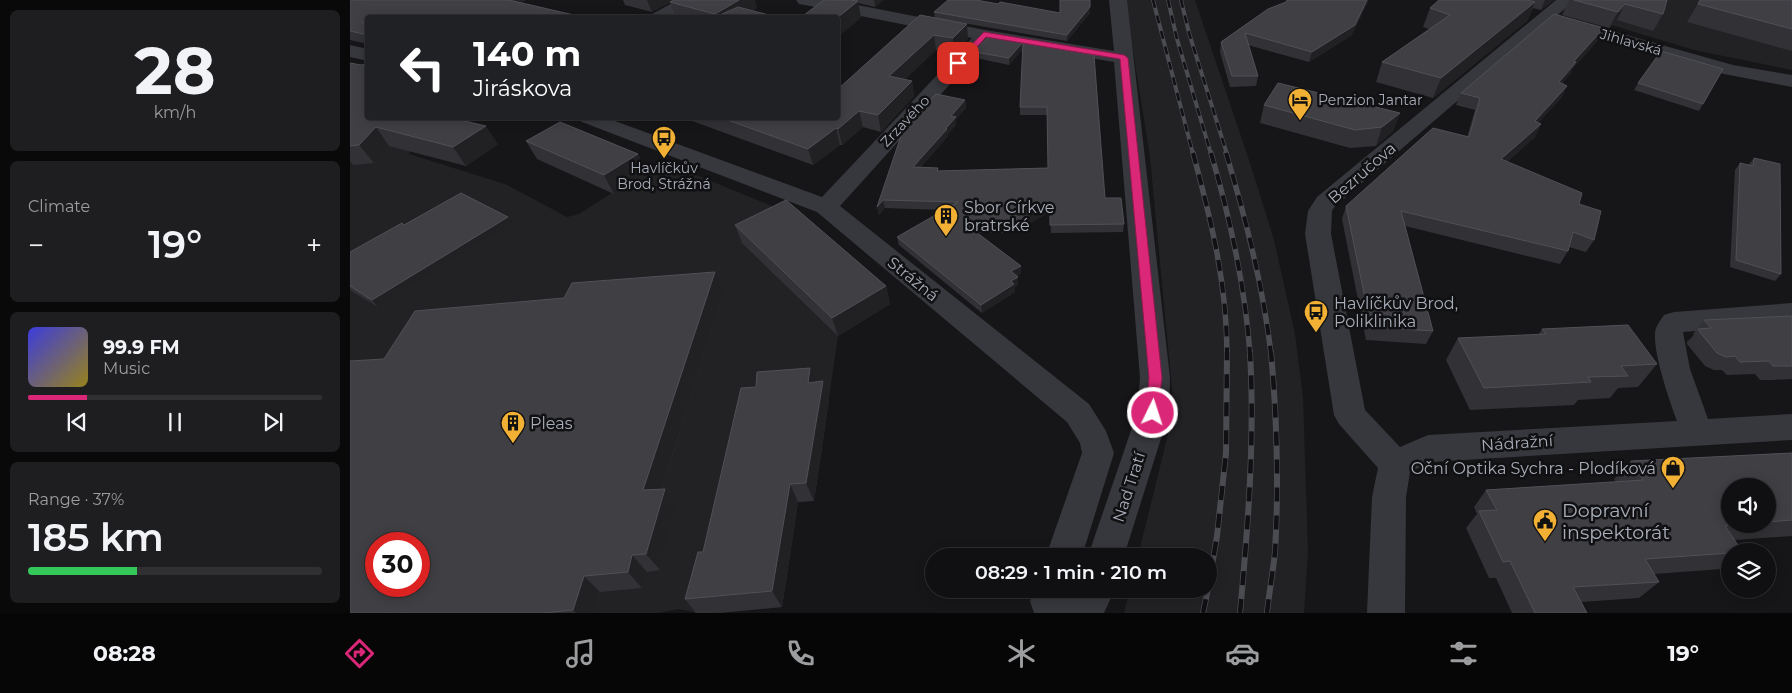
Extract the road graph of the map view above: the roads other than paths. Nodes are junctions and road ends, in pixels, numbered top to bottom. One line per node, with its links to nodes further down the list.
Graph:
1 (691, 0): 5 (street)
2 (804, 0): 7 (street)
3 (1118, 0): 10 (street, Nad Tratí)
4 (1566, 0): 6 (street, Bezručova)
5 (664, 15)
6 (1536, 16): 11 (street, Jihlavská); 17 (street, Bezručova)
7 (984, 35): 10 (street); 13 (street, Zrzavého)
8 (350, 51): 9 (street)
9 (365, 54)
10 (1124, 58): 19 (street, Nad Tratí)
11 (1789, 83)
12 (593, 120): 13 (street, Strážná)
13 (826, 207): 18 (street, Strážná)
14 (1792, 313): 16 (street)
15 (1792, 427): 16 (street, Nádražní)
16 (1698, 432): 17 (street, Nádražní)
17 (1395, 464): 24 (street)
18 (1067, 548)
19 (1109, 548)
20 (1050, 598): 22 (street)
21 (1092, 598): 23 (street)
22 (1053, 613)
23 (1080, 613)
24 (1386, 613)

